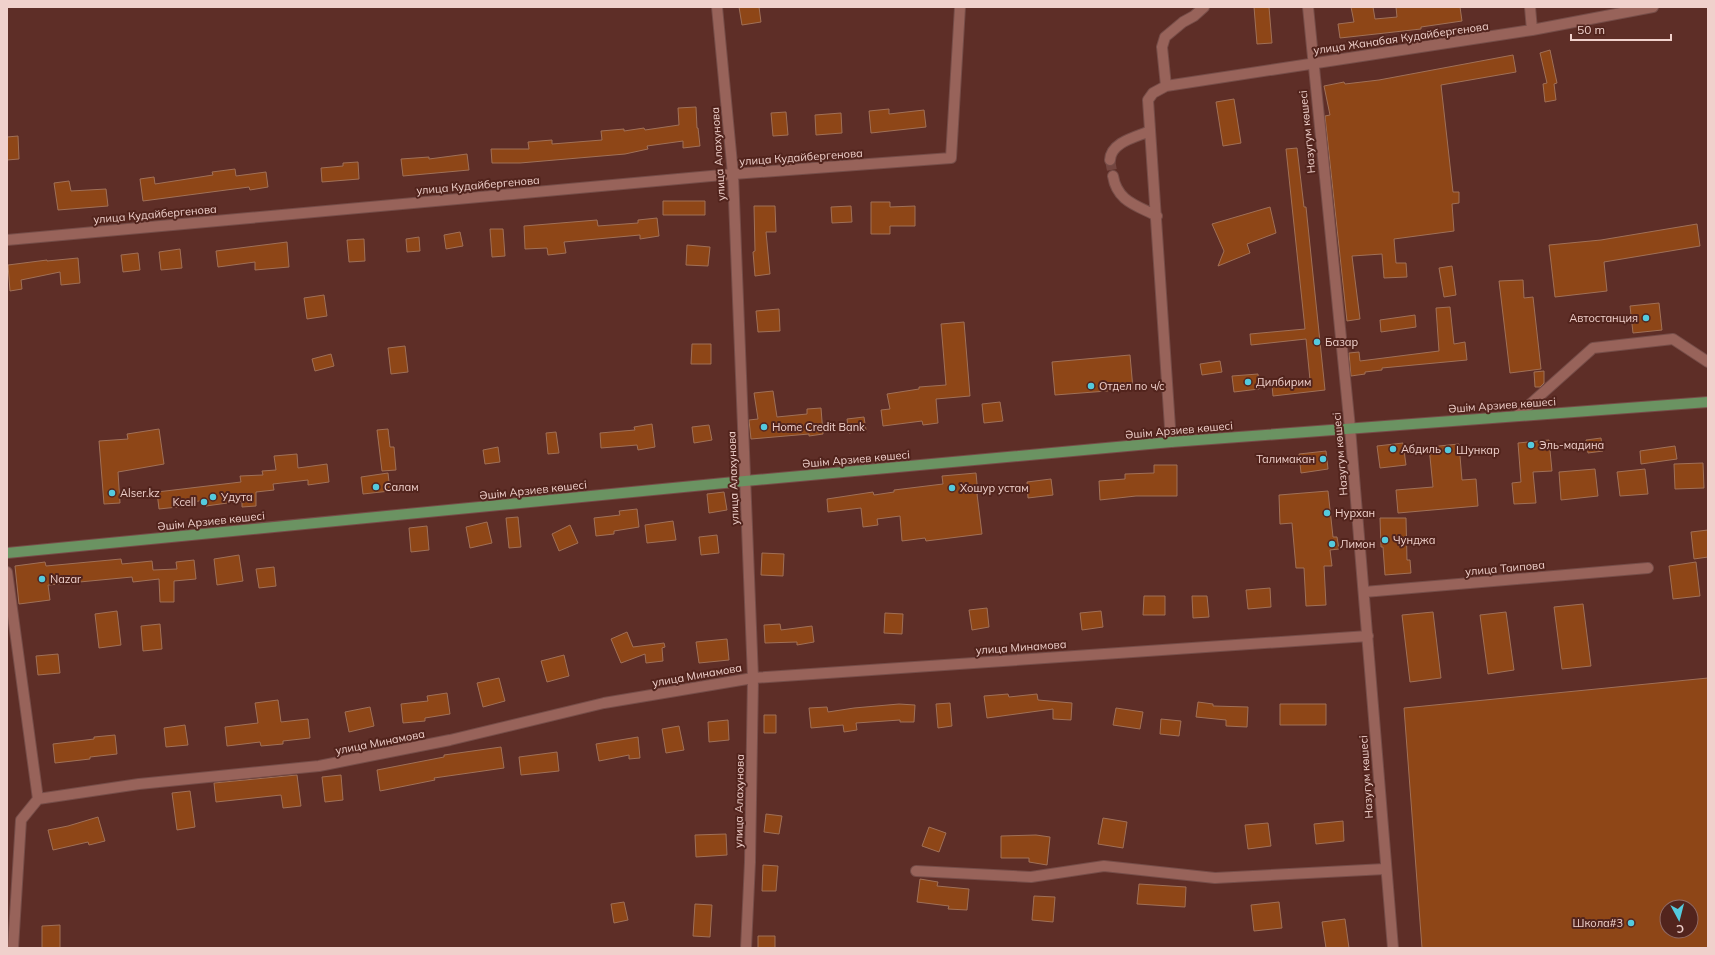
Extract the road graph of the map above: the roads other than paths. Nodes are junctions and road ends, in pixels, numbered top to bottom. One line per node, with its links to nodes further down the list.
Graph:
1 (717, 7): 12 (street, улица Алахунова)
2 (960, 7): 12 (street, улица Кудайбергенова)
3 (1204, 7): 9 (street)
4 (1308, 7): 8 (street, Назугум көшесі)
5 (1530, 7): 7 (street)
6 (1652, 7): 7 (street, улица Жанабая Кудайбергенова)
7 (1532, 30): 8 (street, улица Жанабая Кудайбергенова)
8 (1312, 63): 9 (street, улица Жанабая Кудайбергенова); 19 (street, Назугум көшесі)
9 (1166, 86): 10 (street, улица Жанабая Кудайбергенова)
10 (1150, 131): 11 (street); 14 (street)
11 (1110, 160)
12 (733, 174): 15 (street, улица Кудайбергенова); 21 (street, улица Алахунова)
13 (1113, 176): 14 (street)
14 (1157, 216): 20 (street)
15 (7, 240)
16 (1708, 362): 18 (street)
17 (1708, 402): 18 (main road, Әшім Арзиев көшесі)
18 (1517, 416): 19 (main road, Әшім Арзиев көшесі)
19 (1350, 428): 20 (main road, Әшім Арзиев көшесі); 25 (street, Назугум көшесі)
20 (1171, 442): 21 (main road, Әшім Арзиев көшесі)
21 (745, 481): 22 (main road, Әшім Арзиев көшесі); 27 (street, улица Алахунова)
22 (7, 553)
23 (1648, 568): 25 (street, улица Таипова)
24 (7, 572): 28 (street)
25 (1364, 592): 26 (street, Назугум көшесі)
26 (1368, 636): 27 (street, улица Минамова); 29 (street, Назугум көшесі)
27 (753, 678): 28 (street, улица Минамова); 32 (street, улица Алахунова)
28 (38, 799): 31 (street)
29 (1385, 869): 30 (street); 33 (street, Назугум көшесі)
30 (916, 871)
31 (13, 948)
32 (746, 948)
33 (1393, 948)

